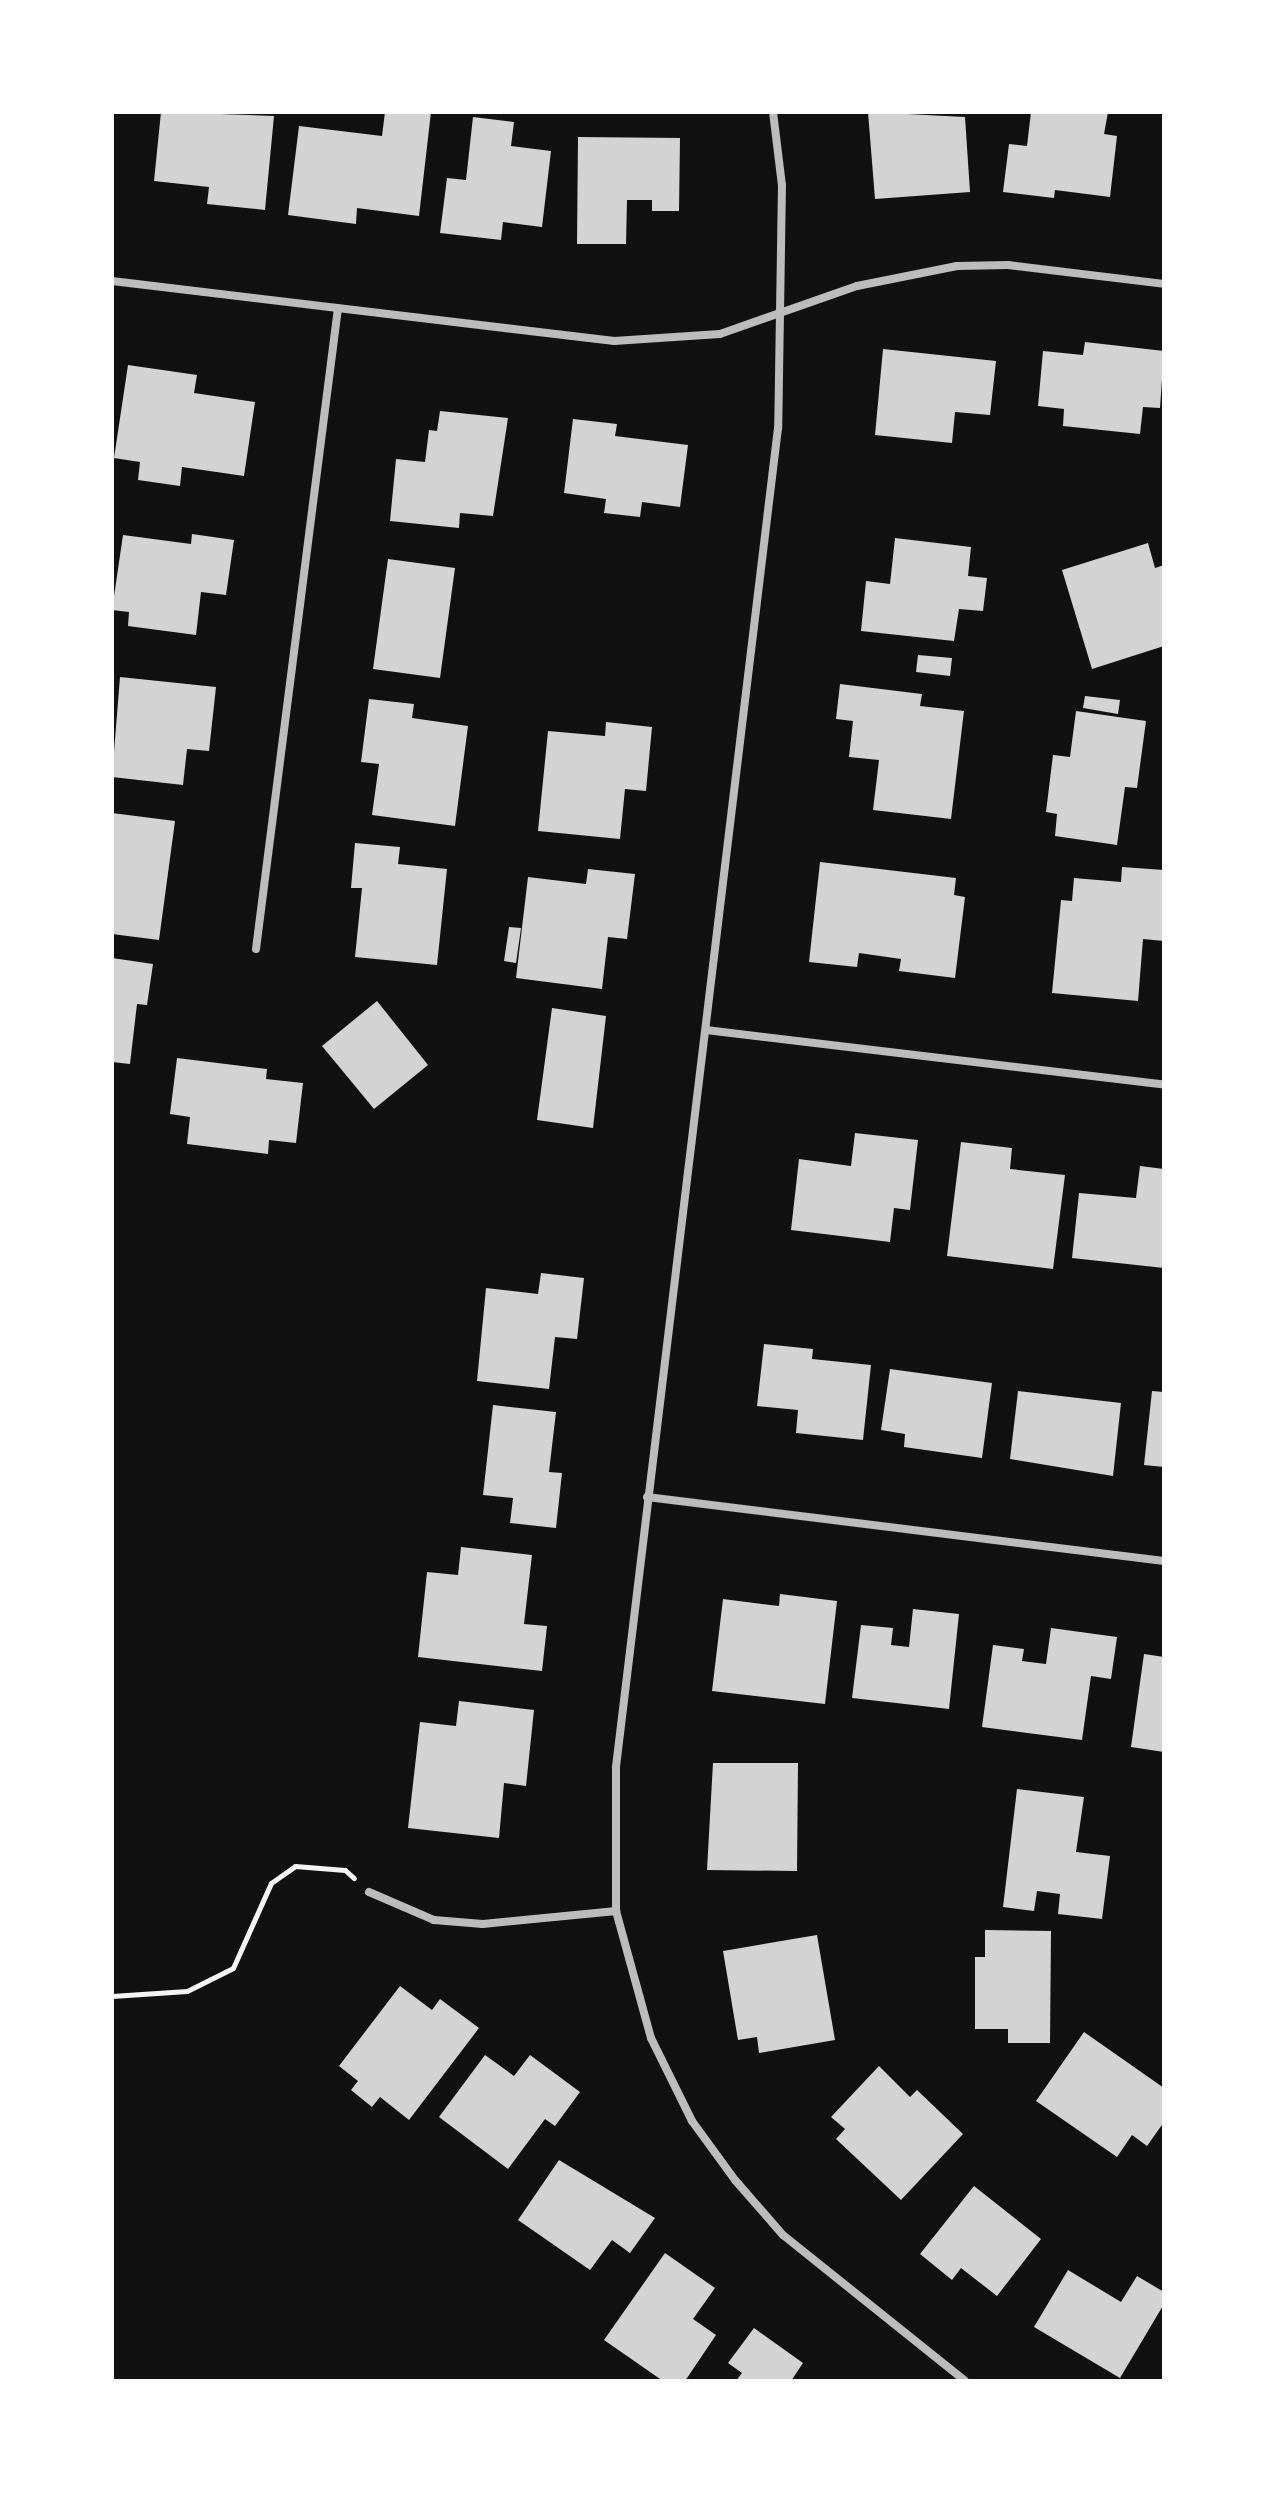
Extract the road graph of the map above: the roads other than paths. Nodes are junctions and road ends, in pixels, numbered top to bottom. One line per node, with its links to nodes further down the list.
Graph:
1 (773, 112): 5 (street)
2 (112, 281): 4 (street)
3 (1164, 284): 5 (street)
4 (338, 308): 5 (street); 6 (street)
5 (784, 308): 7 (street)
6 (256, 949)
7 (706, 1030): 8 (street); 9 (street)
8 (1164, 1085)
9 (647, 1497): 10 (street); 12 (street)
10 (1164, 1561)
11 (369, 1892): 12 (street)
12 (616, 1911): 13 (street)
13 (965, 2381)

